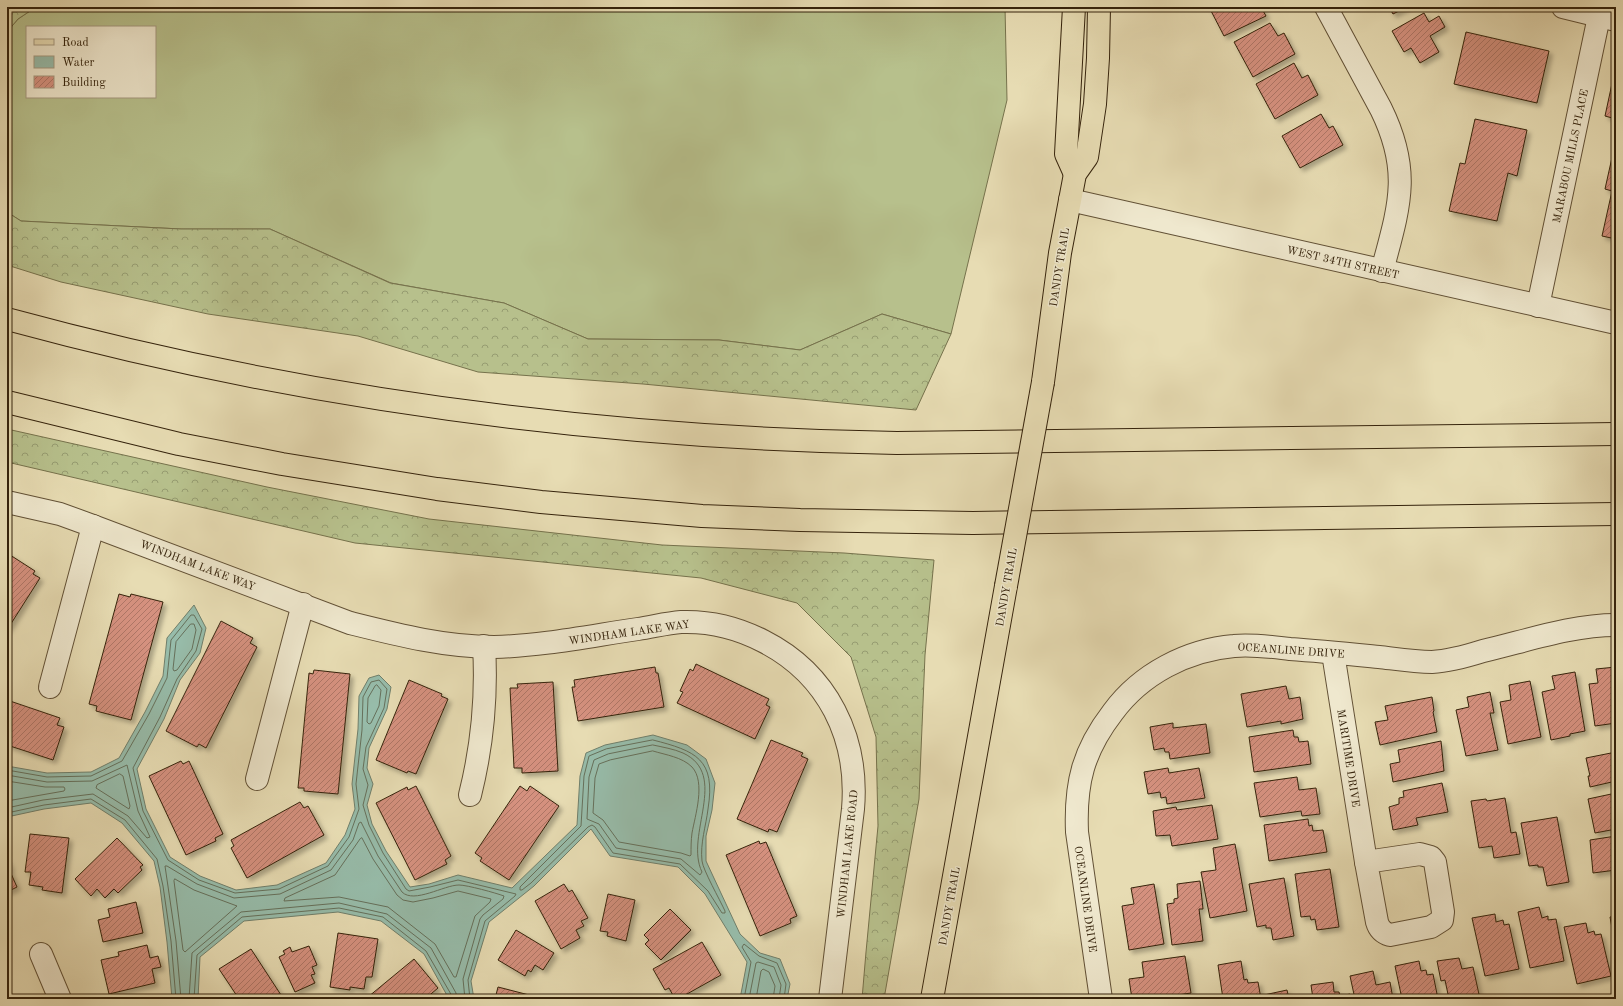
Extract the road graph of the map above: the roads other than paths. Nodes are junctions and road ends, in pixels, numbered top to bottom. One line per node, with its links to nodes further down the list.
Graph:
1 (1074, 7): 6 (main road)
2 (1099, 7): 6 (main road, DANDY TRAIL)
3 (1326, 7): 8 (street)
4 (1562, 7): 5 (street)
5 (1605, 15): 9 (street, MARABOU MILLS PLACE)
6 (1074, 174): 7 (main road, DANDY TRAIL)
7 (1070, 200): 8 (street, WEST 34TH STREET); 29 (main road, DANDY TRAIL, bridge)
8 (1382, 271): 9 (street, WEST 34TH STREET)
9 (1538, 306): 11 (street, WEST 34TH STREET)
10 (7, 319): 13 (main road)
11 (1616, 323)
12 (7, 402): 15 (main road)
13 (1616, 434)
14 (7, 502): 16 (street, WINDHAM LAKE WAY)
15 (1616, 514)
16 (93, 526): 17 (street, WINDHAM LAKE WAY); 22 (street)
17 (303, 604): 19 (street, WINDHAM LAKE WAY); 23 (street)
18 (1616, 625): 20 (street, OCEANLINE DRIVE)
19 (484, 646): 21 (street, WINDHAM LAKE WAY); 24 (street)
20 (1333, 653): 25 (street, MARITIME DRIVE); 30 (street, OCEANLINE DRIVE)
21 (789, 658): 28 (street, WINDHAM LAKE ROAD)
22 (50, 687)
23 (257, 779)
24 (470, 796)
25 (1366, 862)
26 (41, 954): 27 (street)
27 (60, 999)
28 (830, 999)
29 (932, 999)
30 (1101, 999)

